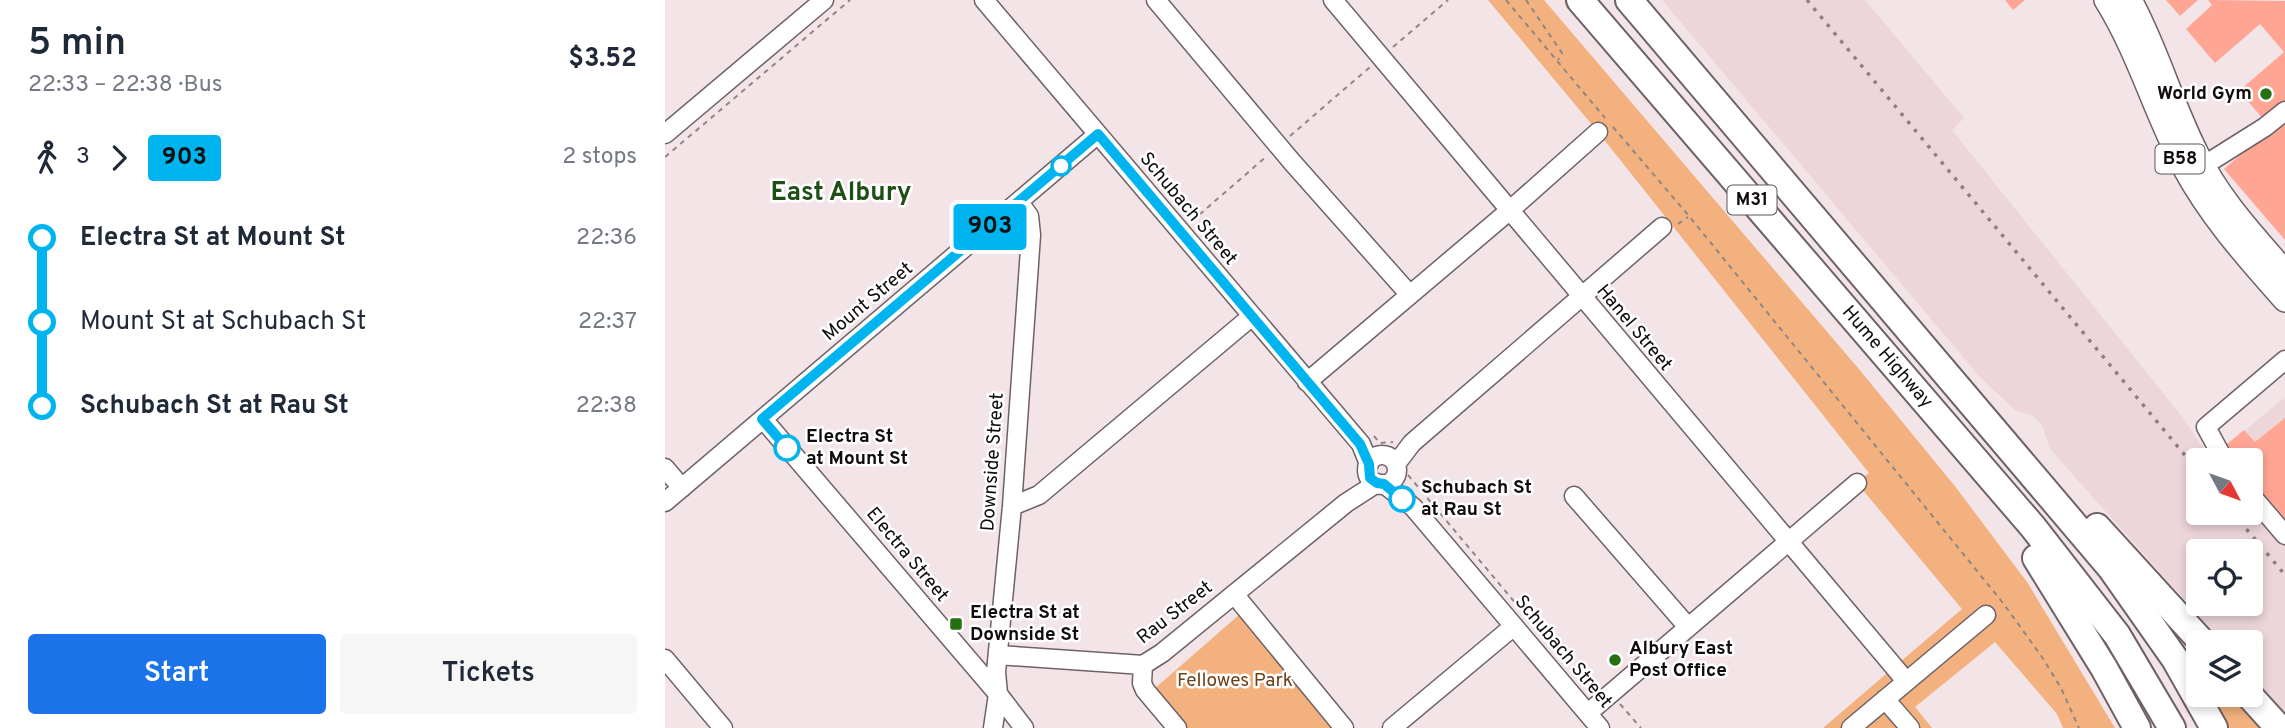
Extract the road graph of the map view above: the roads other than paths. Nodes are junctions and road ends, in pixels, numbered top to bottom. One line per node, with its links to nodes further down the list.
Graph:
1 (824, 0): 11 (street)
2 (984, 0): 12 (street, Schubach Street)
3 (1156, 0): 18 (street)
4 (1333, 0): 15 (street, Hanel Street)
5 (1580, 0): 25 (highway, Hume Highway / M31)
6 (1629, 0): 22 (highway, Hume Highway / M31)
7 (2106, 0): 20 (main road, B58)
8 (2130, 0): 13 (main road, B58)
9 (2285, 111): 13 (street)
10 (1598, 132): 15 (street)
11 (665, 134)
12 (1098, 134): 14 (street, Mount Street); 21 (street, Schubach Street)
13 (2203, 166): 17 (main road, B58)
14 (1019, 202): 26 (street, Mount Street); 34 (street, Downside Street)
15 (1509, 211): 18 (street); 19 (street, Hanel Street)
16 (1662, 227): 19 (street, Rau Street)
17 (2285, 272)
18 (1410, 295): 24 (street)
19 (1580, 296): 29 (street, Rau Street); 37 (street, Hanel Street)
20 (2285, 300)
21 (1251, 317): 24 (street, Schubach Street); 34 (street)
22 (1914, 336): 42 (highway); 62 (highway, Hume Highway / M31)
23 (2285, 360): 27 (street)
24 (1307, 382): 29 (street, Schubach Street)
25 (1924, 399): 60 (highway); 61 (highway, Hume Highway / M31)
26 (762, 419): 31 (street, Mount Street); 47 (street, Electra Street)
27 (2217, 448)
28 (665, 468): 31 (street)
29 (1385, 470): 38 (street, Rau Street); 40 (street, Schubach Street)
30 (1857, 482): 37 (street)
31 (682, 488): 33 (street, Mount Street)
32 (1574, 496): 41 (street)
33 (665, 502)
34 (1011, 506): 43 (street, Downside Street)
35 (2263, 509): 36 (street)
36 (2285, 536)
37 (1788, 542): 41 (street); 46 (street, Hanel Street)
38 (1234, 594): 45 (street, Rau Street); 55 (street)
39 (1986, 615): 46 (street)
40 (1514, 626): 50 (street, Schubach Street); 56 (street)
41 (1688, 627): 50 (street)
42 (2191, 630)
43 (998, 655): 45 (street, Rau Street); 47 (street, Downside Street)
44 (665, 659): 52 (street)
45 (1143, 665): 54 (street)
46 (1906, 681): 48 (street)
47 (998, 694): 51 (street, Electra Street); 53 (street, Downside Street)
48 (1885, 699): 58 (street); 59 (street)
49 (2260, 707): 63 (highway)
50 (1594, 708): 57 (street, Schubach Street)
51 (1023, 725)
52 (723, 728)
53 (993, 728)
54 (1177, 728)
55 (1344, 728)
56 (1392, 728)
57 (1600, 728)
58 (1851, 728)
59 (1910, 728)
60 (2137, 728)
61 (2172, 728)
62 (2214, 728)
63 (2279, 728)

